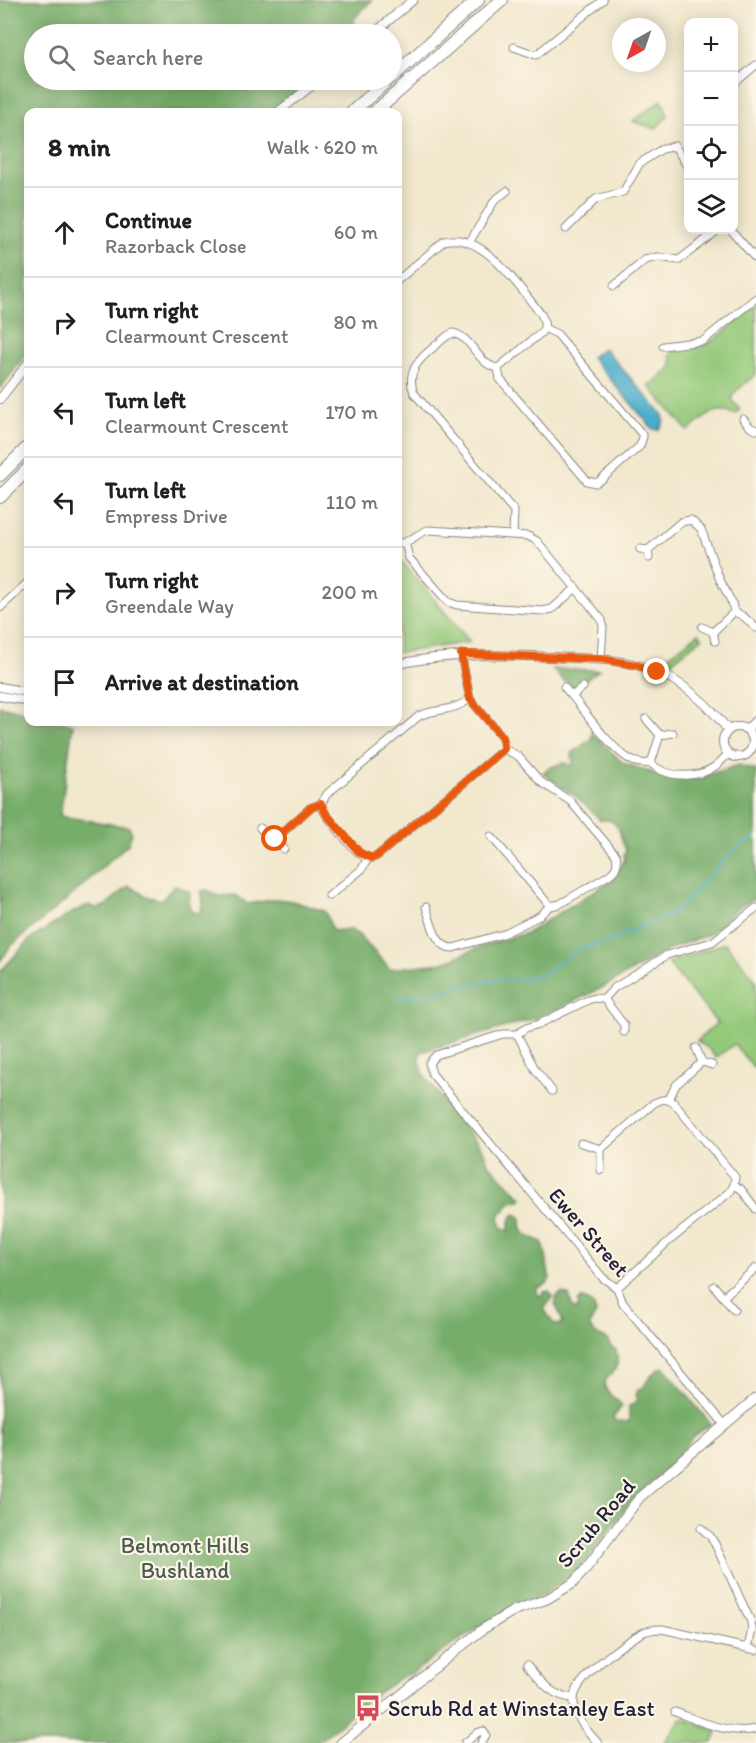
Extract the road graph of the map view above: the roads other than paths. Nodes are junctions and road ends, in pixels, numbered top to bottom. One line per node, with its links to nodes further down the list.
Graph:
1 (413, 0): 5 (street)
2 (478, 0): 8 (highway)
3 (502, 0): 10 (highway)
4 (603, 0): 6 (street)
5 (385, 24)
6 (514, 47)
7 (756, 64): 9 (street)
8 (402, 67)
9 (738, 80)
10 (402, 88)
11 (306, 90): 14 (street)
12 (377, 90): 15 (highway)
13 (400, 90): 16 (highway)
14 (283, 108)
15 (356, 108)
16 (380, 108)
17 (684, 161): 19 (street)
18 (507, 191): 22 (street)
19 (566, 229)
20 (713, 234): 25 (street)
21 (734, 234): 23 (street)
22 (470, 241): 24 (street); 27 (street)
23 (756, 259)
24 (402, 277)
25 (614, 286)
26 (756, 298): 28 (street)
27 (544, 328): 30 (street); 30 (street)
28 (663, 346)
29 (24, 368): 31 (street)
30 (498, 368): 38 (street)
31 (0, 399)
32 (743, 418): 33 (street)
33 (756, 430)
34 (24, 451): 36 (highway)
35 (24, 473): 37 (highway)
36 (0, 475)
37 (0, 497)
38 (513, 534): 39 (street); 43 (street)
39 (402, 542)
40 (402, 545): 43 (street)
41 (649, 558): 45 (street)
42 (24, 586): 44 (street)
43 (576, 588): 51 (street)
44 (0, 608)
45 (734, 612): 47 (street); 48 (street)
46 (702, 627): 48 (street)
47 (756, 628)
48 (713, 632): 49 (street)
49 (715, 641)
50 (461, 654): 51 (street); 52 (street); 59 (street)
51 (601, 659): 64 (street)
52 (402, 663)
53 (0, 687): 56 (street)
54 (564, 687): 58 (street)
55 (583, 687): 58 (street)
56 (24, 691)
57 (0, 696): 60 (street)
58 (572, 696): 70 (street)
59 (470, 699): 67 (street); 71 (street)
60 (24, 700)
61 (646, 719): 66 (street)
62 (756, 720): 63 (street)
63 (747, 729): 64 (street); 69 (street)
64 (728, 730): 68 (street)
65 (673, 733): 66 (street)
66 (660, 735): 70 (street)
67 (504, 749): 76 (street); 78 (street)
68 (728, 754): 69 (street); 70 (street)
69 (752, 756)
70 (651, 763)
71 (321, 804): 74 (street); 76 (street)
72 (260, 828): 74 (street)
73 (491, 836): 78 (street)
74 (275, 839): 75 (street)
75 (284, 849)
76 (368, 858): 77 (street)
77 (329, 896)
78 (550, 906): 79 (street)
79 (426, 907)
80 (756, 908): 81 (street)
81 (604, 999): 82 (street); 83 (street)
82 (624, 1032)
83 (518, 1034): 87 (street); 96 (street, Ewer Street)
84 (696, 1048): 85 (street)
85 (702, 1062): 86 (street); 88 (street)
86 (712, 1065)
87 (552, 1091)
88 (669, 1100): 90 (street); 92 (street)
89 (581, 1143): 90 (street)
90 (601, 1149): 91 (street)
91 (601, 1170)
92 (734, 1185): 93 (street); 96 (street)
93 (756, 1209)
94 (756, 1268): 97 (street)
95 (714, 1286): 97 (street)
96 (617, 1288): 100 (street, Ewer Street)
97 (723, 1297): 98 (street)
98 (734, 1310)
99 (756, 1398): 100 (main road, Scrub Road)
100 (725, 1425): 108 (main road, Scrub Road)
101 (700, 1528): 102 (street)
102 (748, 1647): 103 (street); 105 (street)
103 (756, 1650)
104 (527, 1665): 105 (street)
105 (574, 1698): 111 (street)
106 (675, 1712): 107 (street)
107 (756, 1729)
108 (340, 1743)
109 (465, 1743): 110 (street)
110 (481, 1743)
111 (598, 1743)

